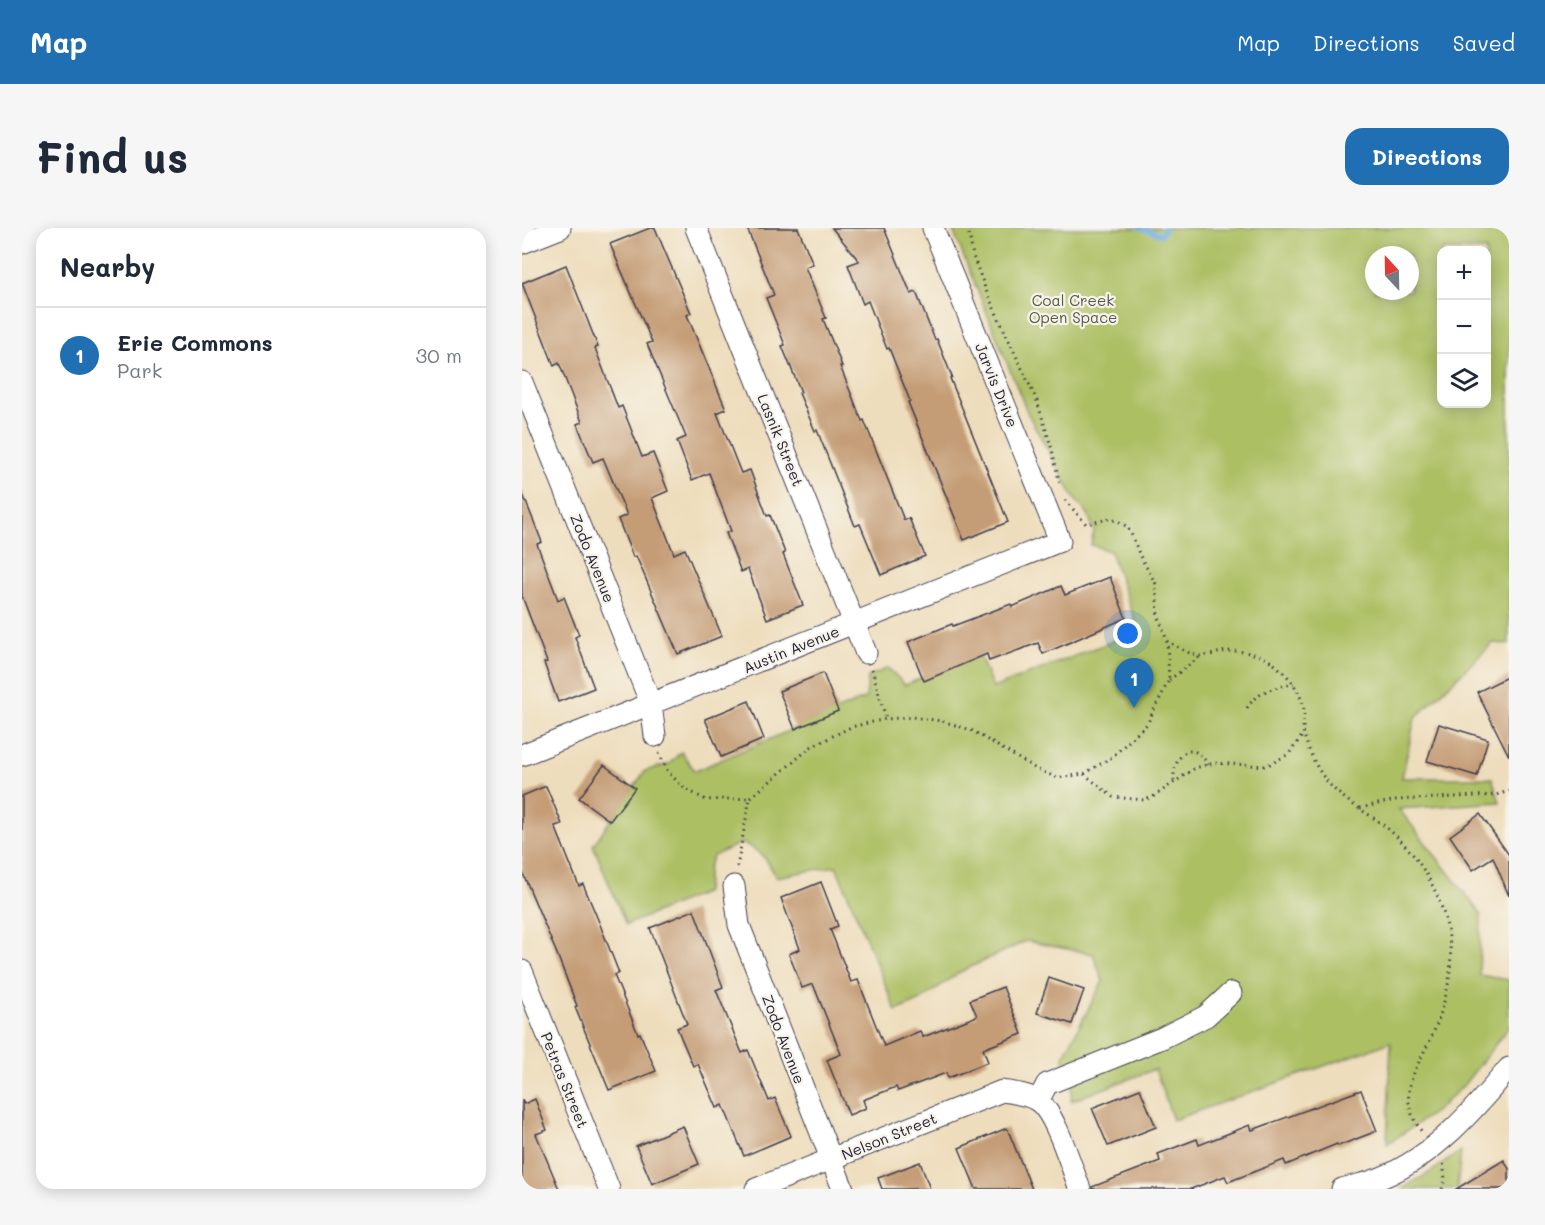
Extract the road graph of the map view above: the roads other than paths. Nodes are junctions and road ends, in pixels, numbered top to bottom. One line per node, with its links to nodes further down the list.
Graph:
1 (560, 228): 4 (street)
2 (696, 228): 7 (street, Lasnik Street)
3 (933, 228): 6 (street, Jarvis Drive)
4 (522, 243)
5 (522, 382): 9 (street, Zodo Avenue)
6 (1060, 541): 7 (street, Austin Avenue)
7 (854, 624): 8 (street, Lasnik Street); 9 (street, Austin Avenue)
8 (866, 653)
9 (651, 704): 10 (street, Zodo Avenue); 11 (street, Austin Avenue)
10 (655, 736)
11 (522, 755)
12 (734, 886): 17 (street, Zodo Avenue)
13 (522, 971): 18 (street, Petras Street)
14 (1231, 993): 16 (street)
15 (1509, 1068): 22 (street)
16 (1031, 1098): 17 (street, Nelson Street); 21 (street)
17 (831, 1159): 19 (street, Nelson Street); 20 (street, Zodo Avenue)
18 (609, 1189)
19 (756, 1189)
20 (843, 1189)
21 (1080, 1189)
22 (1342, 1189)

